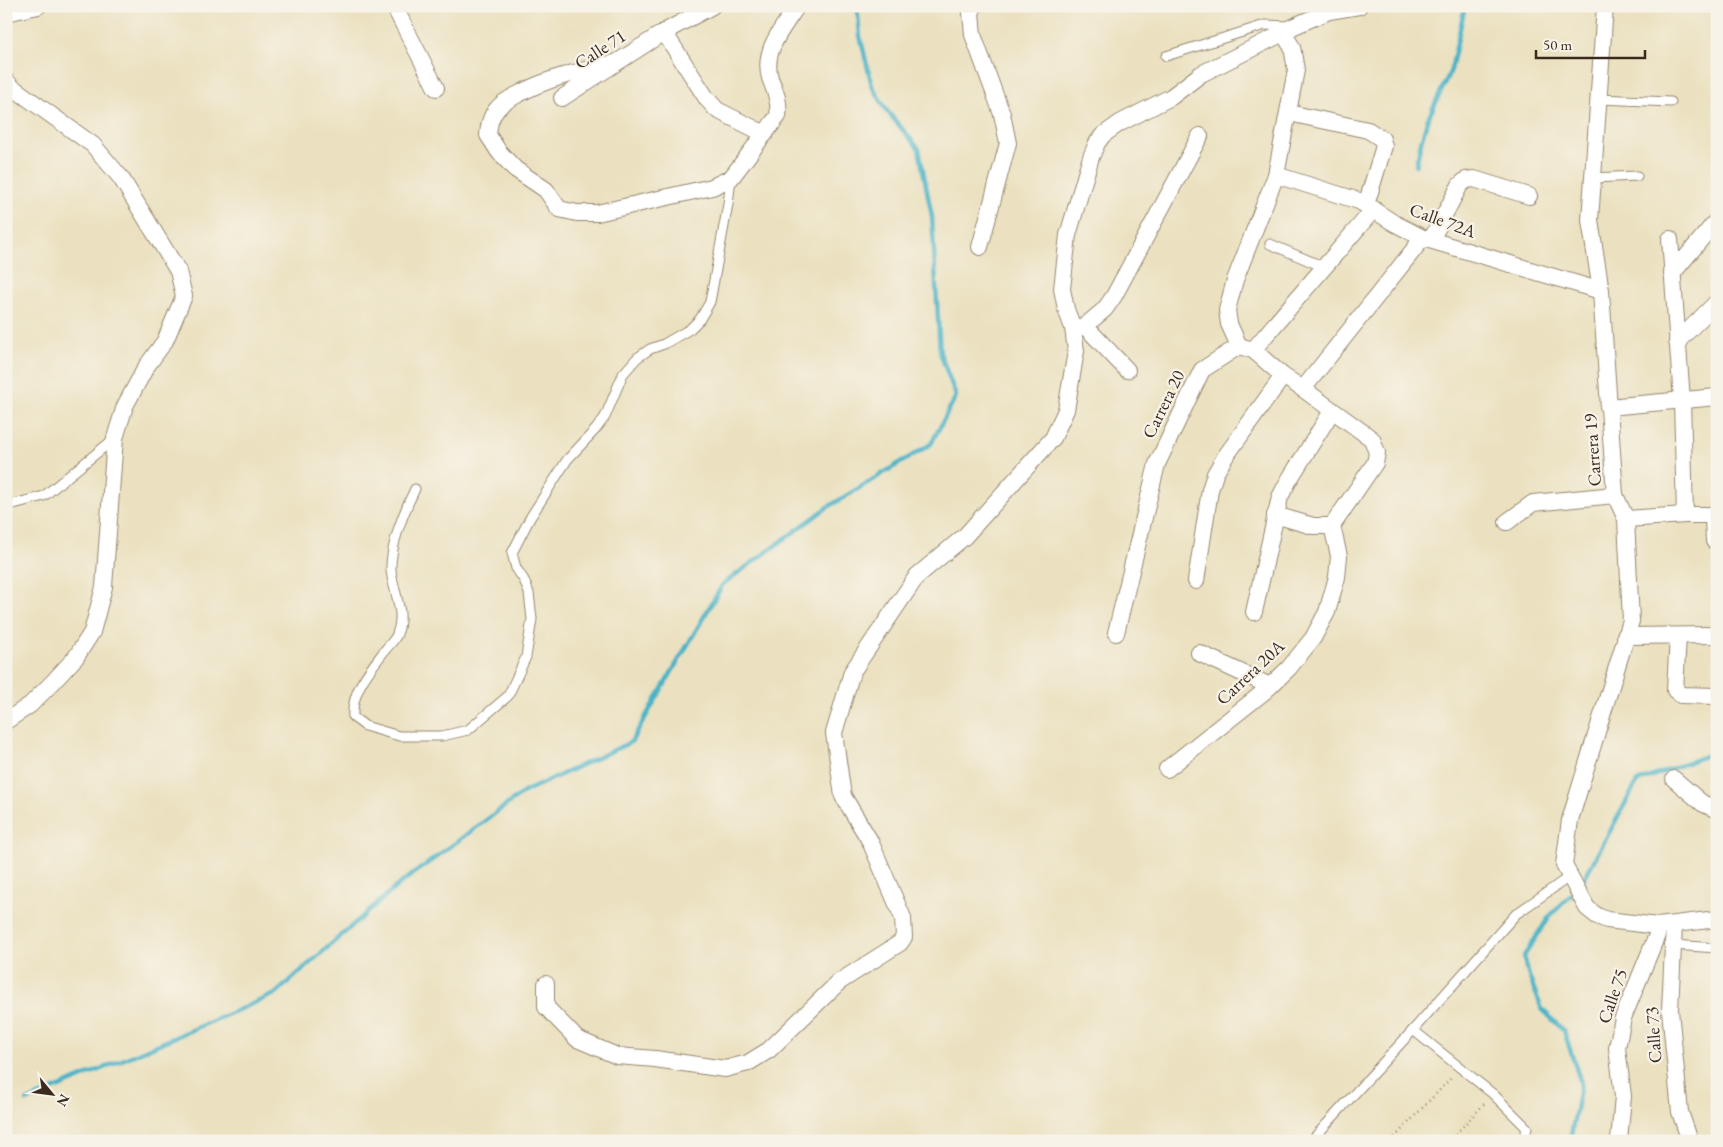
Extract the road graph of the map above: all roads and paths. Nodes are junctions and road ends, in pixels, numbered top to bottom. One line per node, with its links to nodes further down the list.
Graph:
1 (38, 6): 9 (street)
2 (394, 6): 15 (street)
3 (712, 6): 11 (street, Calle 71)
4 (797, 6): 20 (street)
5 (974, 6): 32 (street)
6 (1359, 6): 8 (street)
7 (1605, 6): 17 (street, Carrera 19)
8 (1328, 8): 10 (street)
9 (6, 13)
10 (1288, 30): 12 (lane); 19 (street); 37 (street)
11 (664, 32): 13 (street, Calle 71); 20 (street)
12 (1166, 56)
13 (615, 63): 16 (street, Calle 71); 24 (street)
14 (6, 80): 47 (street)
15 (436, 88)
16 (562, 98)
17 (1599, 98): 18 (lane); 25 (street, Carrera 19)
18 (1671, 102)
19 (1288, 113): 22 (street); 27 (street)
20 (765, 134): 24 (street)
21 (1200, 136): 37 (street)
22 (1276, 175): 27 (street, Calle 72A); 39 (street)
23 (1637, 176): 25 (lane)
24 (731, 178): 48 (lane)
25 (1592, 178): 35 (street, Carrera 19)
26 (1529, 196): 29 (street)
27 (1370, 207): 29 (street, Calle 72A); 33 (street, Carrera 20)
28 (1717, 220): 34 (street)
29 (1427, 239): 35 (street, Calle 72A); 42 (street)
30 (1670, 240): 34 (street)
31 (1270, 244): 33 (lane)
32 (980, 247)
33 (1324, 267): 39 (street, Carrera 20)
34 (1672, 274): 38 (street)
35 (1601, 291): 45 (street, Carrera 19)
36 (1717, 302): 38 (street)
37 (1079, 327): 40 (street); 75 (street)
38 (1677, 342): 44 (street)
39 (1246, 348): 41 (street); 59 (street, Carrera 20)
40 (1127, 370)
41 (1283, 376): 42 (street); 57 (street)
42 (1303, 389): 46 (street)
43 (1717, 397): 44 (street)
44 (1682, 400): 45 (street); 52 (street)
45 (1608, 407): 49 (street, Carrera 19)
46 (1332, 411): 51 (street); 55 (street)
47 (115, 438): 50 (lane); 66 (street)
48 (415, 490)
49 (1615, 495): 53 (street, Carrera 19); 54 (street)
50 (6, 506)
51 (1275, 515): 55 (street); 58 (street)
52 (1685, 515): 53 (street); 56 (street)
53 (1626, 518): 61 (street, Carrera 19)
54 (1507, 522)
55 (1332, 526): 64 (street, Carrera 20A)
56 (1714, 541)
57 (1196, 581)
58 (1254, 612)
59 (1116, 633)
60 (1717, 635): 62 (street)
61 (1625, 636): 62 (street); 70 (street, Carrera 19)
62 (1678, 636): 65 (street)
63 (1199, 654): 64 (street)
64 (1270, 686): 67 (street, Carrera 20A)
65 (1717, 696)
66 (6, 720)
67 (1166, 769)
68 (1674, 779): 69 (street)
69 (1717, 810)
70 (1570, 878): 72 (street); 76 (lane)
71 (1717, 920): 72 (street)
72 (1666, 925): 73 (street, Calle 73); 83 (street, Calle 75)
73 (1673, 945): 74 (lane); 84 (street, Calle 73)
74 (1717, 948)
75 (546, 984)
76 (1413, 1030): 77 (lane); 79 (lane)
77 (1461, 1068): 78 (lane); 80 (path)
78 (1493, 1094): 81 (path); 82 (lane)
79 (1311, 1141)
80 (1391, 1141)
81 (1449, 1141)
82 (1524, 1141)
83 (1619, 1141)
84 (1690, 1141)

